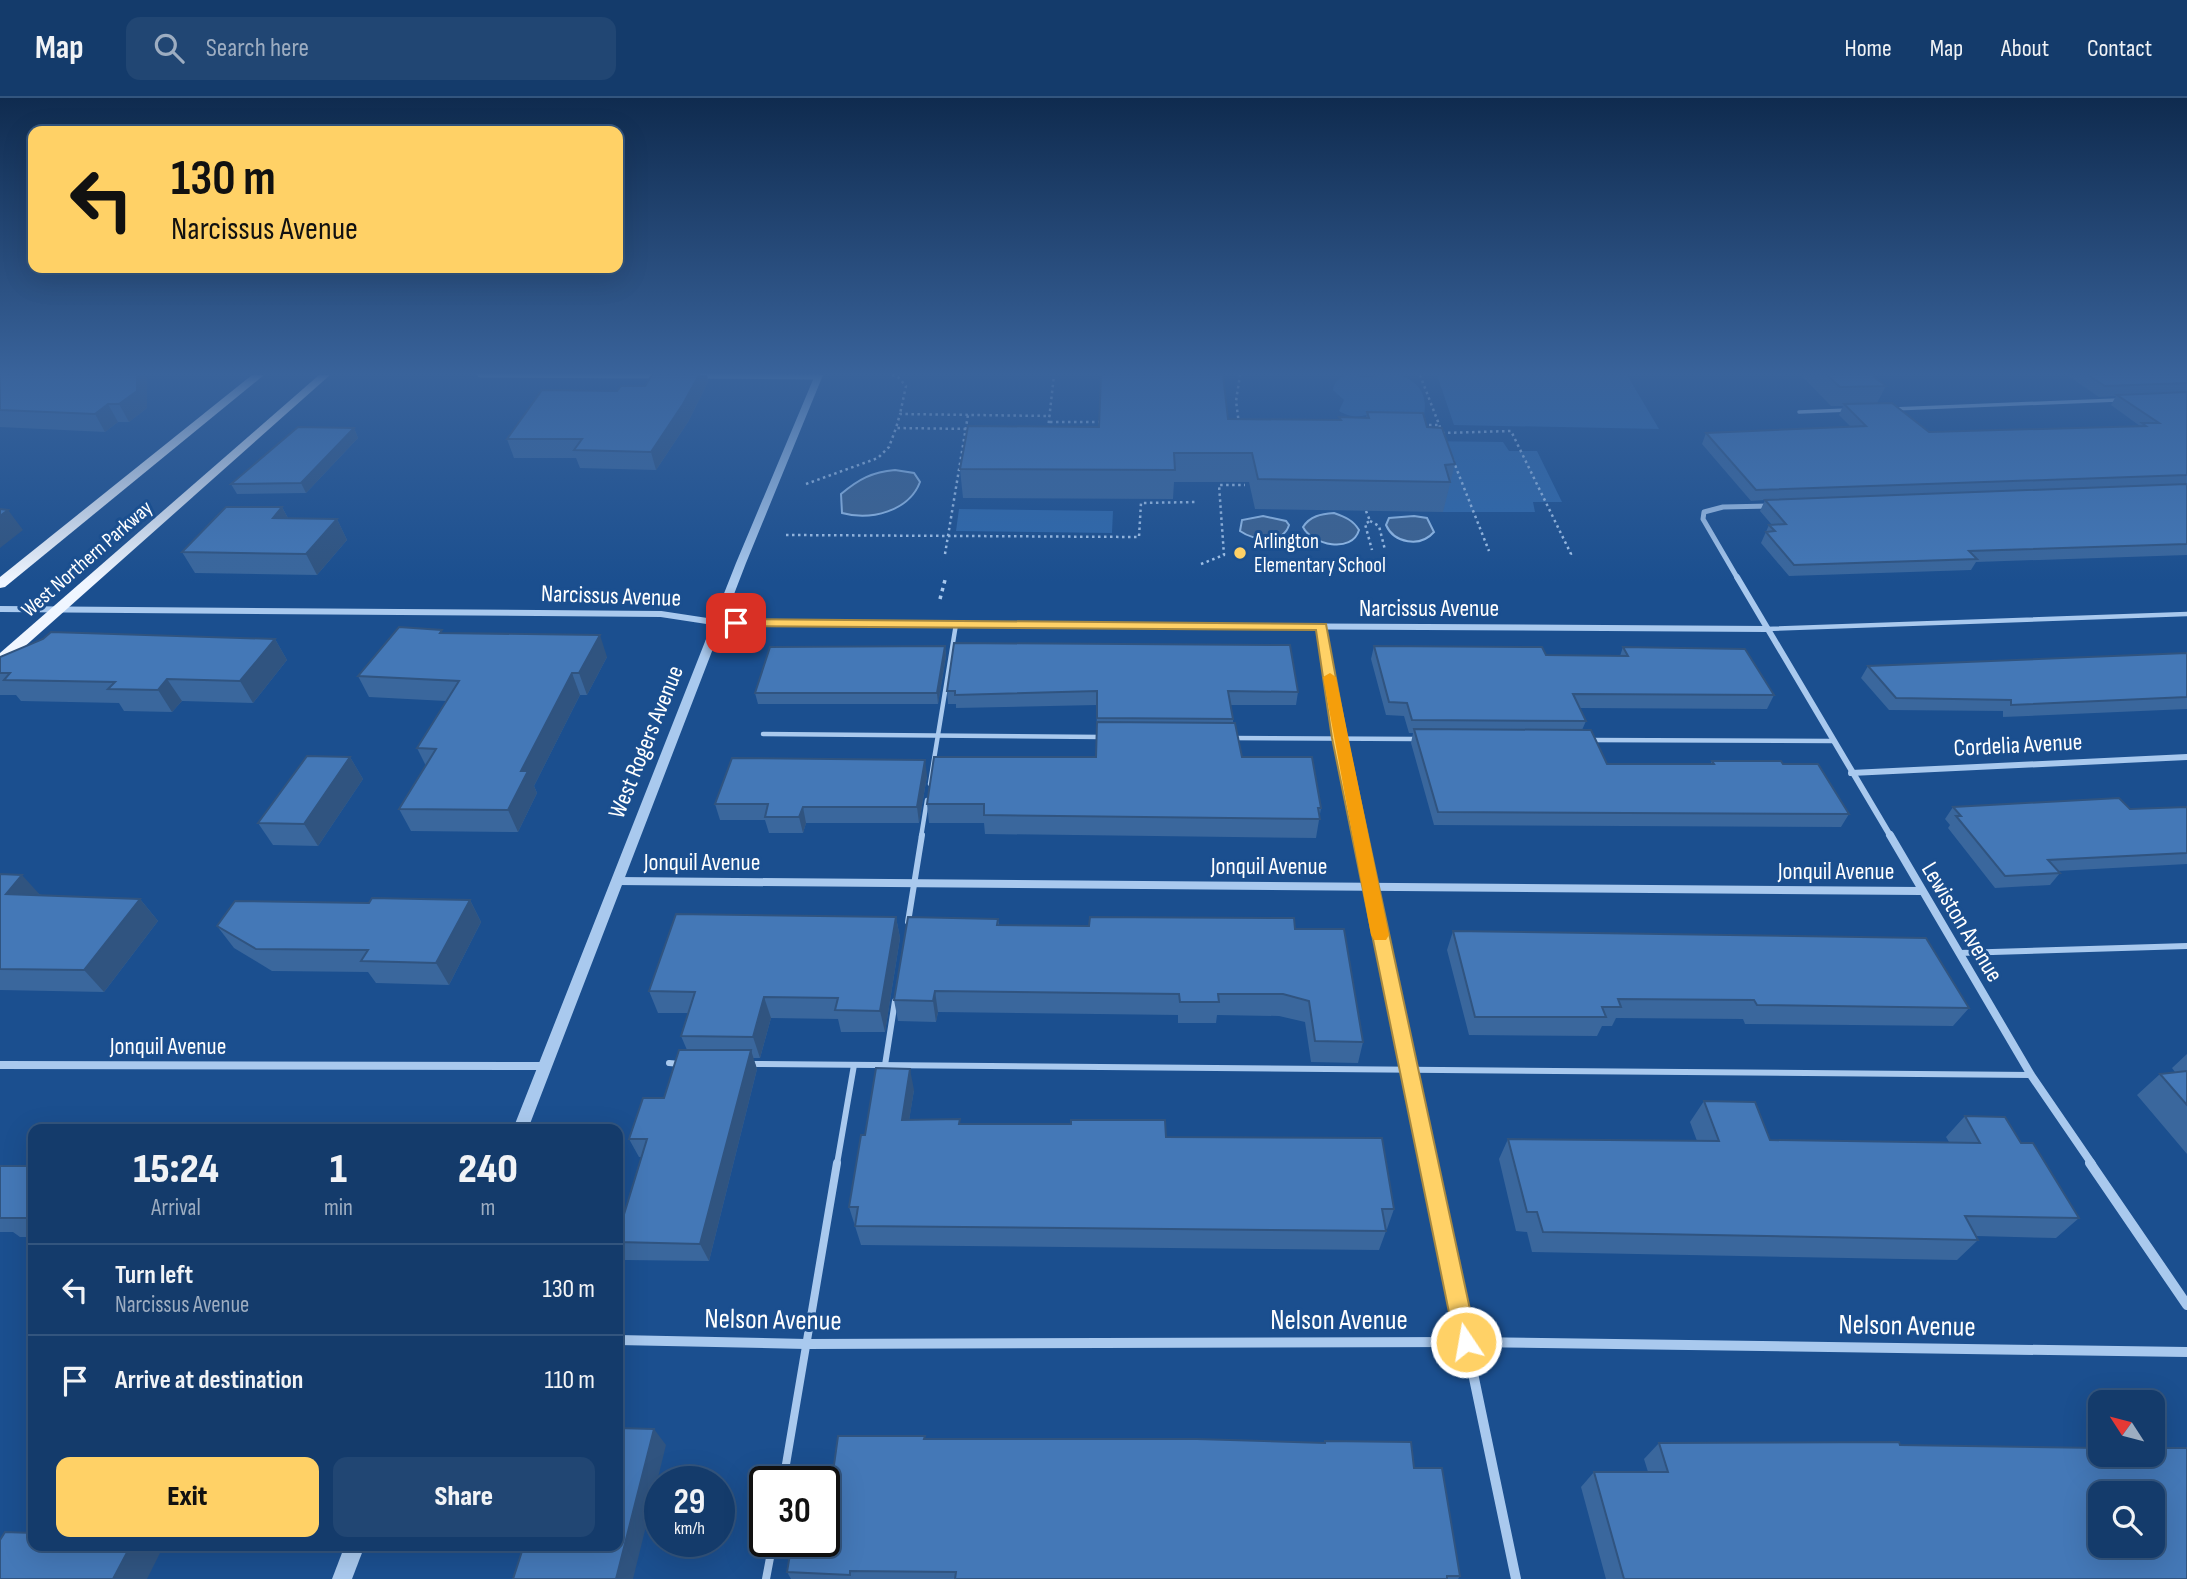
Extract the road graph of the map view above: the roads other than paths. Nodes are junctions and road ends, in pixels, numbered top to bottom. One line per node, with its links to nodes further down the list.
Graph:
1 (173, 444): 5 (main road, West Northern Parkway)
2 (247, 444): 7 (main road, West Northern Parkway)
3 (791, 444): 9 (street, West Rogers Avenue)
4 (1777, 505): 12 (street, Lewiston Avenue)
5 (0, 584)
6 (0, 609): 7 (street, Narcissus Avenue)
7 (59, 610): 9 (street, Narcissus Avenue); 13 (main road, West Northern Parkway)
8 (2187, 614): 12 (lane)
9 (720, 623): 10 (street, Narcissus Avenue); 24 (street, West Rogers Avenue)
10 (956, 624): 11 (street, Narcissus Avenue); 15 (lane)
11 (1322, 626): 12 (street, Narcissus Avenue); 18 (street)
12 (1767, 629): 21 (street, Lewiston Avenue)
13 (0, 661)
14 (764, 734): 15 (lane)
15 (938, 735): 16 (lane); 25 (lane)
16 (1104, 737)
17 (1229, 737): 18 (lane)
18 (1340, 738): 19 (lane); 26 (street)
19 (1422, 739)
20 (1587, 740): 21 (lane)
21 (1833, 741): 23 (street, Lewiston Avenue)
22 (2187, 757): 23 (street, Cordelia Avenue)
23 (1852, 773): 27 (street, Lewiston Avenue)
24 (617, 881): 25 (street, Jonquil Avenue); 38 (street, West Rogers Avenue)
25 (914, 883): 26 (street, Jonquil Avenue); 28 (lane)
26 (1370, 886): 27 (street, Jonquil Avenue); 39 (street)
27 (1921, 891): 30 (street, Lewiston Avenue)
28 (906, 935)
29 (2187, 946): 30 (lane)
30 (1958, 953): 40 (street, Lewiston Avenue)
31 (898, 987): 36 (lane)
32 (669, 1063): 33 (lane)
33 (682, 1063)
34 (735, 1064): 35 (lane)
35 (854, 1065): 36 (lane); 46 (lane)
36 (885, 1065): 39 (lane)
37 (0, 1066): 38 (street, Jonquil Avenue)
38 (545, 1066): 41 (street, West Rogers Avenue)
39 (1408, 1069): 40 (lane); 45 (street)
40 (2031, 1075): 42 (street, Lewiston Avenue)
41 (522, 1124)
42 (2183, 1293): 43 (street, Lewiston Avenue)
43 (2187, 1305)
44 (623, 1340): 46 (street, Nelson Avenue)
45 (1466, 1342): 46 (street, Nelson Avenue); 47 (street, Nelson Avenue); 53 (street)
46 (806, 1344): 48 (lane)
47 (2187, 1352)
48 (786, 1466)
49 (353, 1551): 51 (street)
50 (770, 1557): 52 (lane)
51 (342, 1579)
52 (766, 1579)
53 (1516, 1579)

